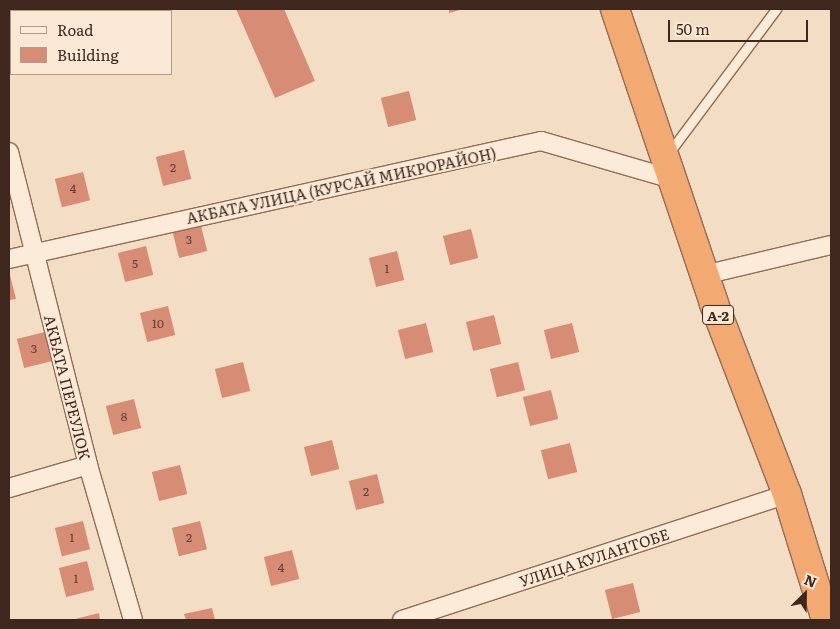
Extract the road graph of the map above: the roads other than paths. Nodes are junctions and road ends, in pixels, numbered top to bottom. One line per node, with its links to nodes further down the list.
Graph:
1 (615, 9): 4 (highway, A-2)
2 (776, 9): 4 (lane)
3 (9, 152): 6 (street, АКБАТА ПЕРЕУЛОК)
4 (668, 168): 6 (street, АКБАТА УЛИЦА (КУРСАЙ МИКРОРАЙОН)); 8 (highway, A-2)
5 (831, 245): 8 (street)
6 (34, 253): 7 (street, АКБАТА УЛИЦА (КУРСАЙ МИКРОРАЙОН)); 9 (street, АКБАТА ПЕРЕУЛОК)
7 (9, 259)
8 (704, 275): 11 (highway, A-2)
9 (88, 465): 10 (street); 12 (street, АКБАТА ПЕРЕУЛОК)
10 (9, 488)
11 (787, 494): 13 (street, УЛИЦА КУЛАНТОБЕ); 14 (highway, A-2)
12 (132, 620)
13 (402, 620)
14 (826, 620)

